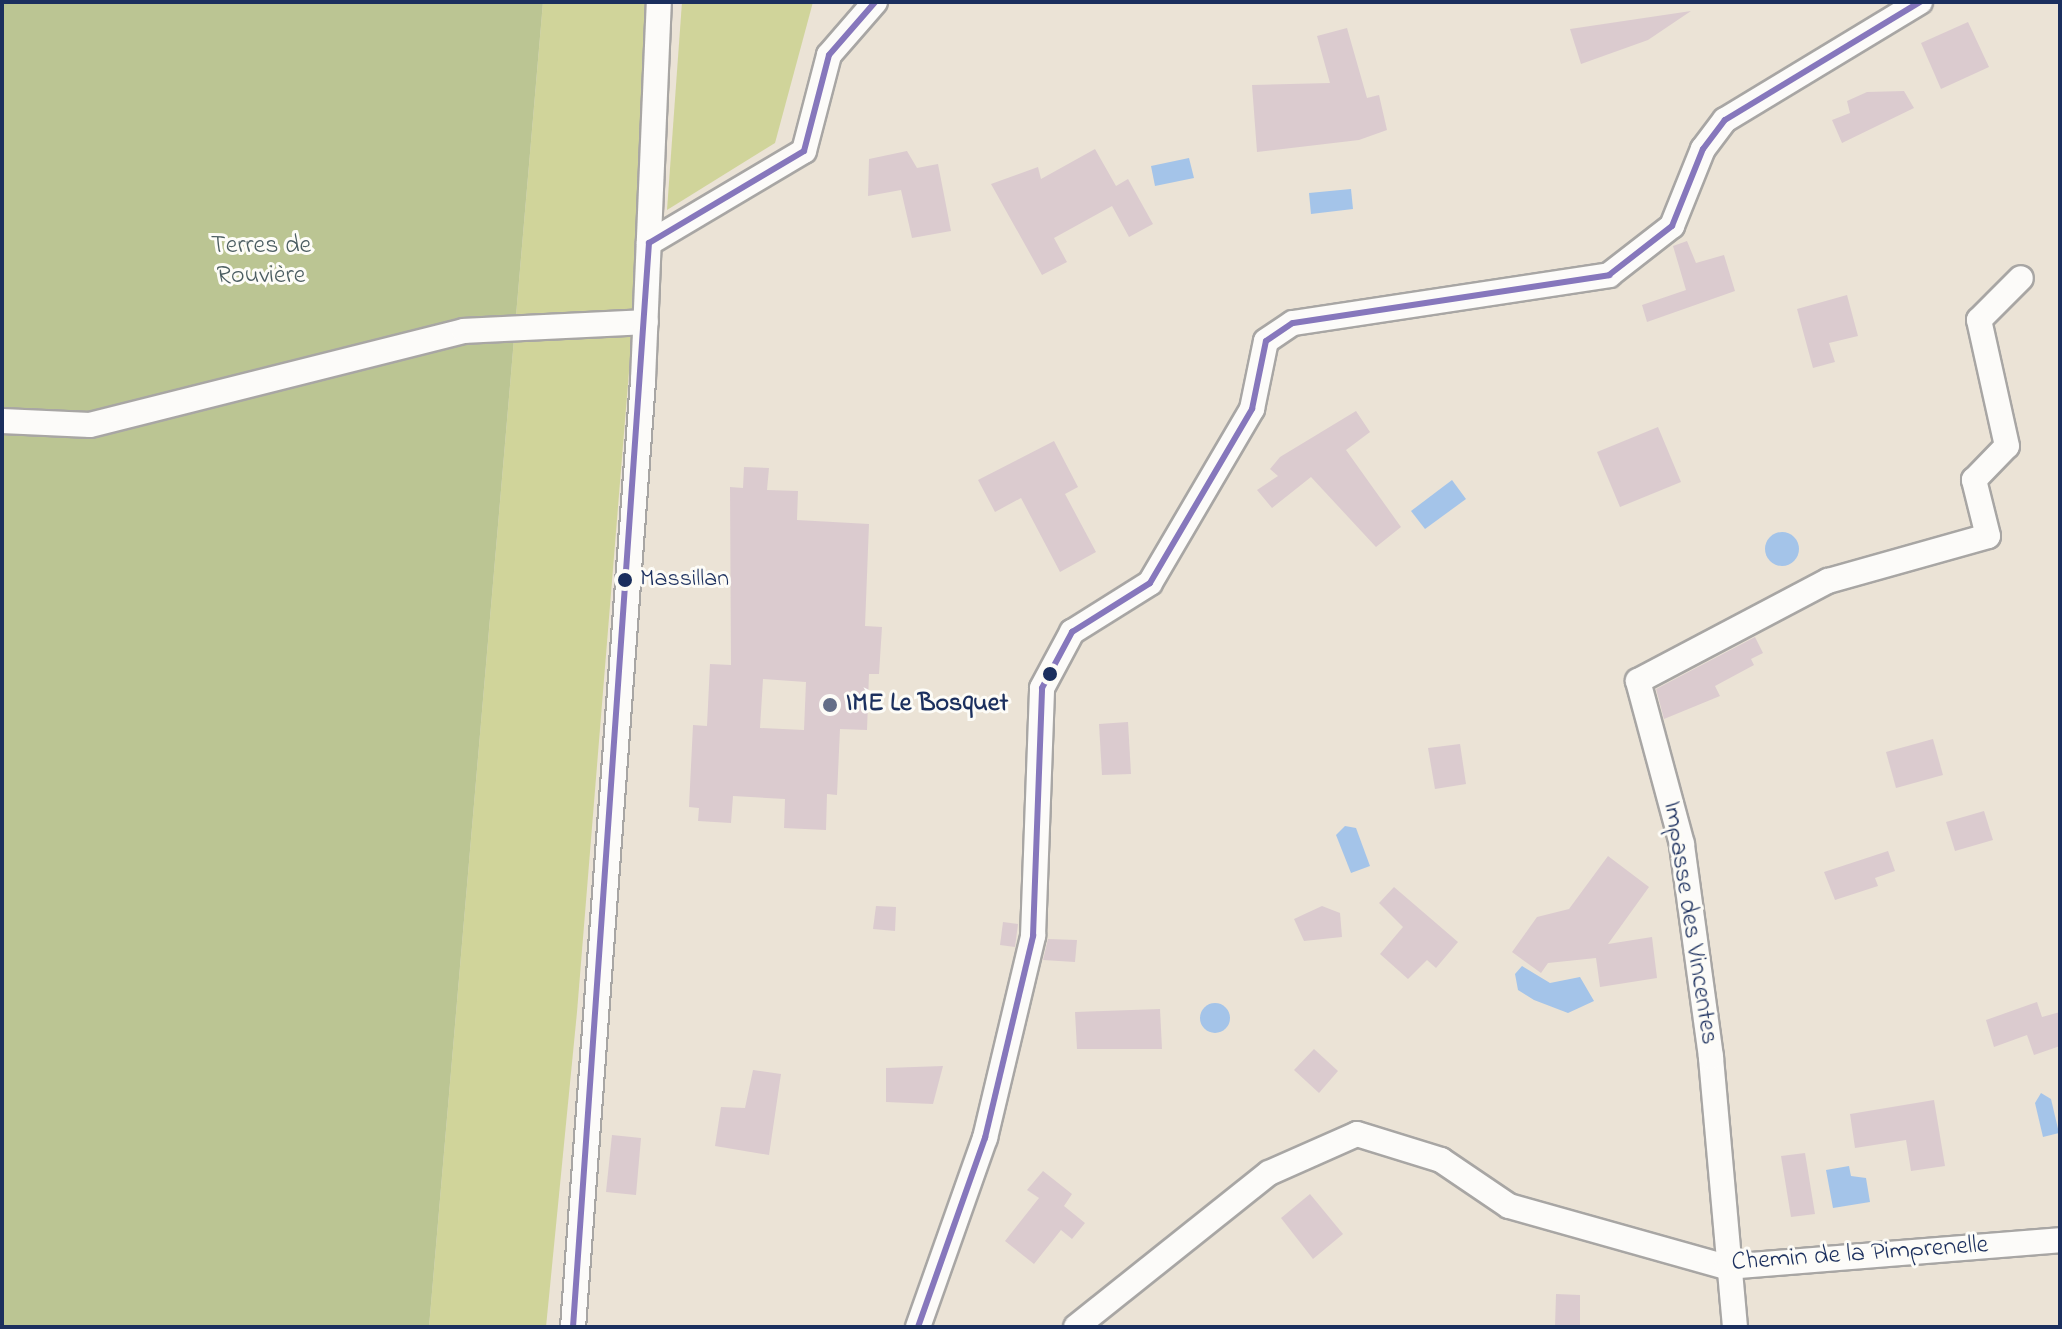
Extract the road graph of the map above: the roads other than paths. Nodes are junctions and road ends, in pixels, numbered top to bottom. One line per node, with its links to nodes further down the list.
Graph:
1 (659, 2): 4 (street)
2 (875, 2): 4 (street)
3 (1920, 2): 11 (street)
4 (649, 243): 6 (street)
5 (2021, 278): 9 (street, Impasse des Vincentes)
6 (646, 322): 7 (street); 10 (street)
7 (2, 421)
8 (2060, 1240): 9 (street, Chemin de la Pimprenelle)
9 (1726, 1267): 12 (street, Chemin de la Pimprenelle); 13 (street)
10 (573, 1327)
11 (918, 1327)
12 (1076, 1327)
13 (1735, 1327)

